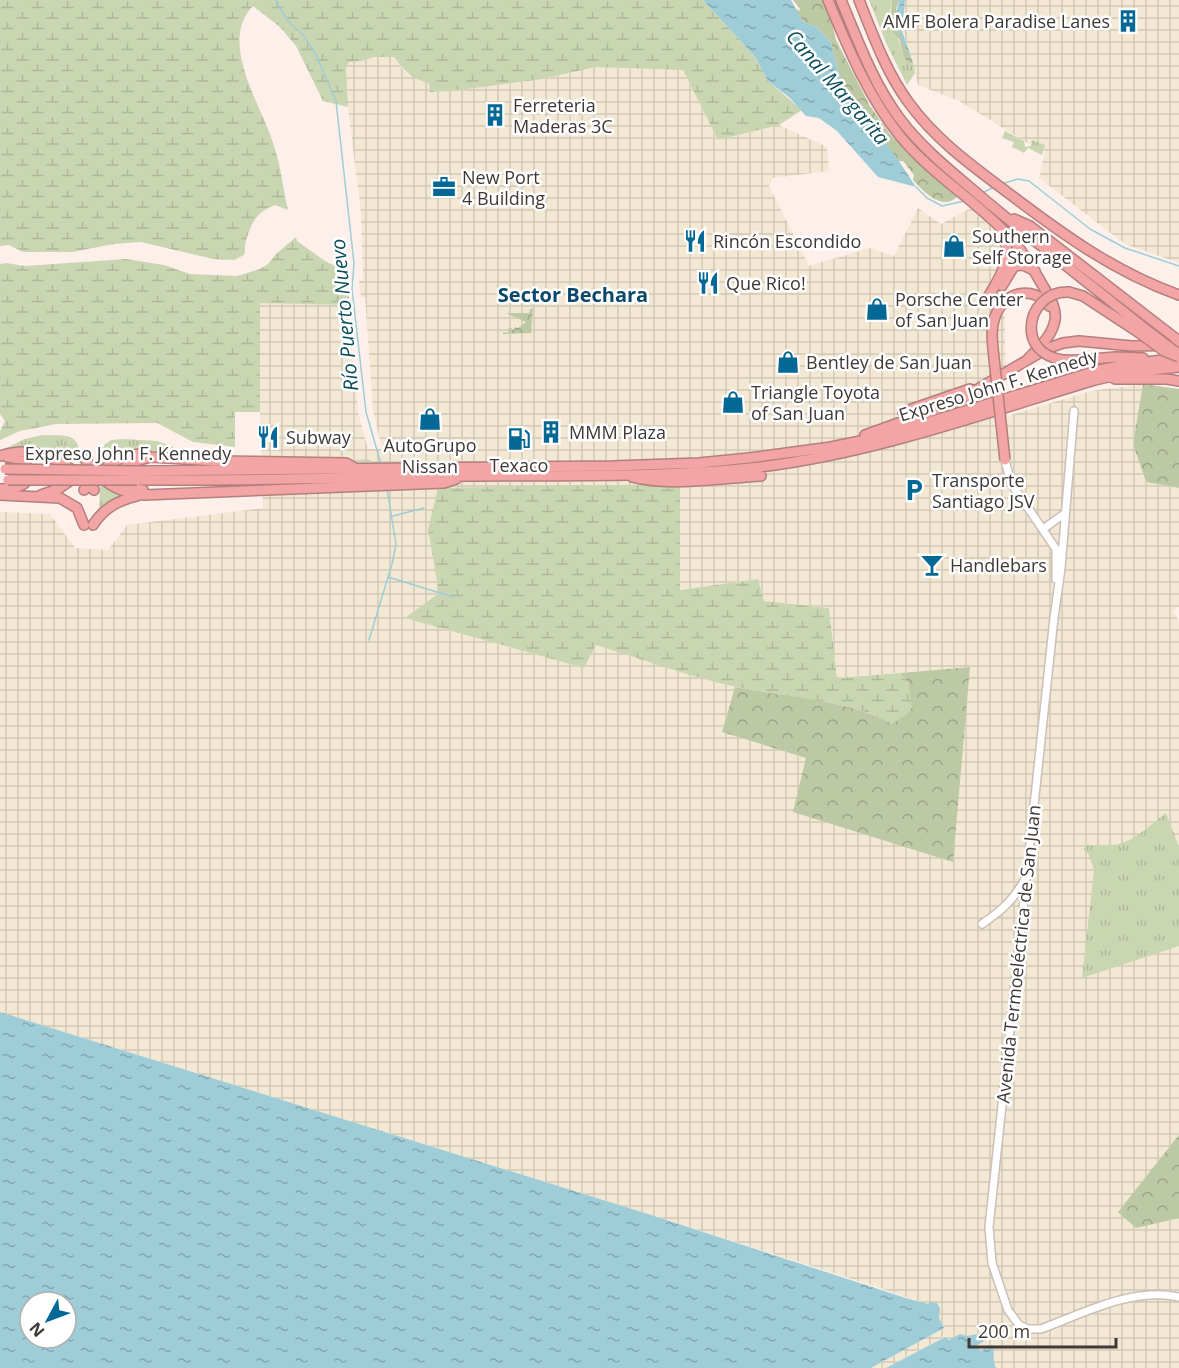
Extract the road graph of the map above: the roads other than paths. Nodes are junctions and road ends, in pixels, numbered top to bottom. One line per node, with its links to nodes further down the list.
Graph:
1 (828, 0): 4 (highway)
2 (841, 0): 9 (highway)
3 (859, 0): 6 (highway)
4 (983, 213): 5 (highway); 5 (highway)
5 (1035, 272): 10 (highway)
6 (1154, 285): 7 (highway); 8 (highway)
7 (1179, 288)
8 (1179, 295)
9 (1143, 326): 11 (highway); 12 (highway, bridge); 14 (highway, bridge)
10 (1052, 329): 13 (highway); 24 (highway, bridge)
11 (1179, 343): 13 (highway)
12 (1179, 356): 14 (highway, Expreso John F. Kennedy)
13 (1026, 360): 18 (highway)
14 (1151, 361): 21 (highway, Expreso John F. Kennedy)
15 (1179, 367): 16 (highway, Expreso John F. Kennedy)
16 (1095, 380): 17 (highway); 30 (highway, Expreso John F. Kennedy)
17 (1179, 381)
18 (984, 386): 20 (highway); 21 (highway)
19 (1074, 411): 40 (street, Avenida Termoeléctrica de San Juan)
20 (903, 412)
21 (850, 444): 33 (highway, Expreso John F. Kennedy)
22 (0, 457): 27 (highway); 35 (highway)
23 (151, 457): 26 (highway); 28 (highway); 36 (highway)
24 (1005, 460): 41 (street)
25 (2, 469): 29 (highway, Expreso John F. Kennedy, bridge)
26 (355, 469): 29 (highway, Expreso John F. Kennedy); 32 (highway, Expreso John F. Kennedy)
27 (80, 474): 28 (highway); 28 (highway); 39 (highway)
28 (99, 475): 38 (highway)
29 (137, 475): 32 (highway, Expreso John F. Kennedy); 34 (highway, Expreso John F. Kennedy, bridge)
30 (621, 475): 31 (highway); 33 (highway, Expreso John F. Kennedy)
31 (761, 476)
32 (372, 477): 33 (highway, Expreso John F. Kennedy); 36 (highway)
33 (394, 477)
34 (4, 480)
35 (0, 489)
36 (178, 493): 38 (highway)
37 (0, 495): 39 (highway)
38 (144, 495): 39 (highway)
39 (39, 496)
40 (1064, 514): 41 (street); 42 (street, Avenida Termoeléctrica de San Juan)
41 (1043, 529): 42 (street)
42 (1057, 591): 43 (street, Avenida Termoeléctrica de San Juan)
43 (1027, 874): 44 (street); 45 (street, Avenida Termoeléctrica de San Juan)
44 (982, 924)
45 (1179, 1297)

